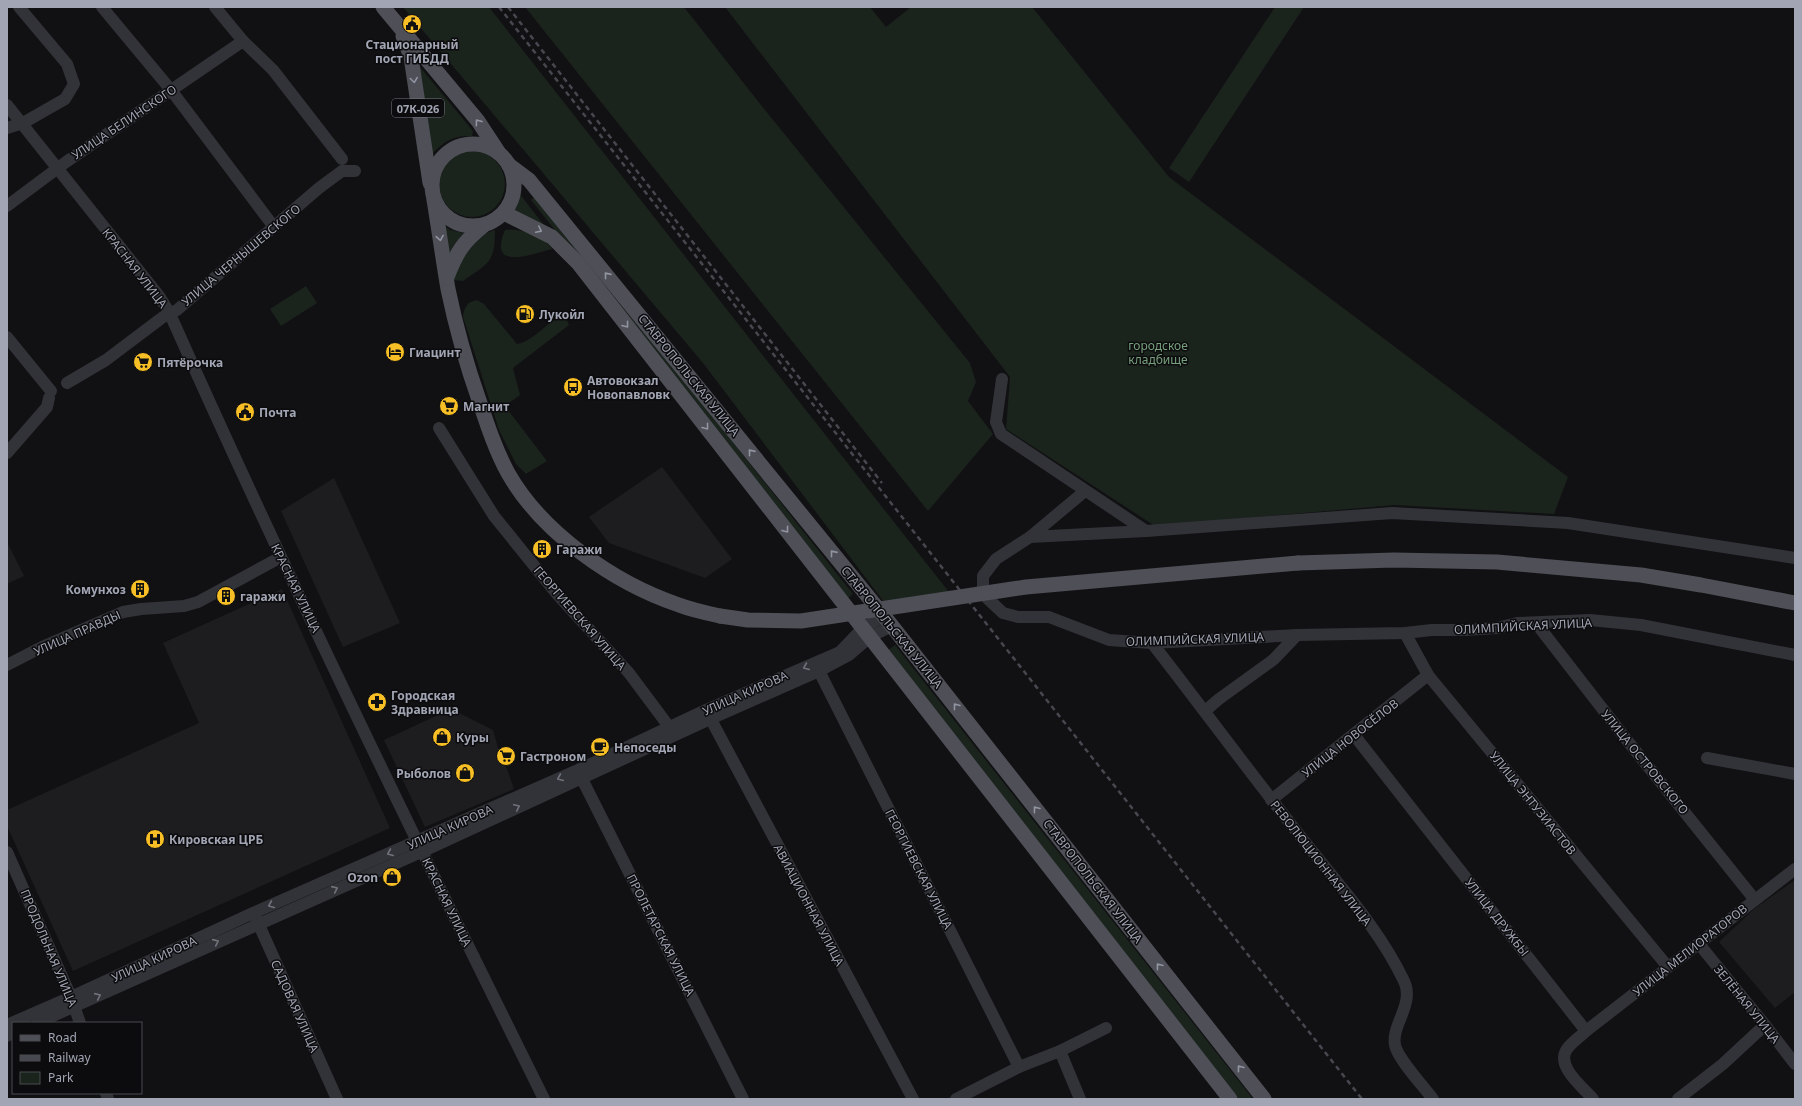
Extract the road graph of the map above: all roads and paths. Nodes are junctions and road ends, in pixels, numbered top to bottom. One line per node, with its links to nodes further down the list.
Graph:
1 (19, 7): 9 (street)
2 (102, 7): 7 (street)
3 (215, 7): 6 (street)
4 (383, 7): 5 (main road, 07К-026)
5 (400, 29): 11 (main road, 07К-026, one-way to 5); 15 (main road, 07К-026, one-way to 15)
6 (243, 41): 7 (street, УЛИЦА БЕЛИНСКОГО); 12 (street)
7 (171, 90): 13 (street, УЛИЦА БЕЛИНСКОГО); 19 (street)
8 (7, 105): 9 (street, КРАСНАЯ УЛИЦА)
9 (23, 123): 10 (street); 13 (street, КРАСНАЯ УЛИЦА)
10 (7, 128)
11 (504, 159): 15 (main road); 17 (main road); 33 (main road, СТАВРОПОЛЬСКАЯ УЛИЦА, one-way to 11)
12 (342, 160)
13 (57, 169): 16 (street, УЛИЦА БЕЛИНСКОГО); 21 (street, КРАСНАЯ УЛИЦА)
14 (355, 171): 19 (street, УЛИЦА ЧЕРНЫШЕВСКОГО)
15 (433, 194): 18 (main road); 20 (main road, one-way to 20)
16 (7, 206)
17 (504, 214): 18 (main road); 35 (main road, СТАВРОПОЛЬСКАЯ УЛИЦА, one-way to 35)
18 (483, 226): 20 (main road)
19 (274, 227): 21 (street, УЛИЦА ЧЕРНЫШЕВСКОГО)
20 (447, 278): 32 (main road, bridge)
21 (170, 314): 24 (street, УЛИЦА ЧЕРНЫШЕВСКОГО); 30 (street, КРАСНАЯ УЛИЦА)
22 (7, 338): 26 (street)
23 (1002, 379): 27 (street)
24 (67, 383)
25 (439, 428): 45 (street, ГЕОРГИЕВСКАЯ УЛИЦА)
26 (7, 453)
27 (1085, 491): 28 (street); 29 (street)
28 (1146, 531): 29 (street); 31 (street)
29 (1030, 537): 38 (street, ОЛИМПИЙСКАЯ УЛИЦА)
30 (281, 557): 40 (street, УЛИЦА ПРАВДЫ); 51 (street, КРАСНАЯ УЛИЦА)
31 (1795, 558)
32 (1795, 603)
33 (888, 621): 35 (street, УЛИЦА КИРОВА); 75 (main road, СТАВРОПОЛЬСКАЯ УЛИЦА, one-way to 33)
34 (1536, 623): 36 (street, ОЛИМПИЙСКАЯ УЛИЦА); 39 (street, ОЛИМПИЙСКАЯ УЛИЦА); 54 (street, УЛИЦА ОСТРОВСКОГО)
35 (866, 632): 41 (street, УЛИЦА КИРОВА); 44 (street, УЛИЦА КИРОВА, one-way to 44); 74 (main road, СТАВРОПОЛЬСКАЯ УЛИЦА)
36 (1405, 633): 37 (street, ОЛИМПИЙСКАЯ УЛИЦА); 42 (street, УЛИЦА ЭНТУЗИАСТОВ)
37 (1297, 636): 38 (street, ОЛИМПИЙСКАЯ УЛИЦА); 43 (street, ОЛИМПИЙСКАЯ УЛИЦА)
38 (1152, 643): 43 (street, РЕВОЛЮЦИОННАЯ УЛИЦА)
39 (1795, 655)
40 (7, 665)
41 (819, 671): 44 (street, УЛИЦА КИРОВА); 67 (street, ГЕОРГИЕВСКАЯ УЛИЦА)
42 (1428, 675): 46 (street, УЛИЦА НОВОСЁЛОВ); 57 (street, УЛИЦА ЭНТУЗИАСТОВ)
43 (1205, 711): 50 (street, РЕВОЛЮЦИОННАЯ УЛИЦА)
44 (708, 714): 45 (street, УЛИЦА КИРОВА); 48 (street, УЛИЦА КИРОВА); 71 (street, АВИАЦИОННАЯ УЛИЦА)
45 (670, 728): 48 (street, УЛИЦА КИРОВА)
46 (1354, 735): 50 (street, УЛИЦА НОВОСЁЛОВ); 64 (street, УЛИЦА ДРУЖБЫ)
47 (1707, 758): 49 (street)
48 (580, 774): 51 (street, УЛИЦА КИРОВА); 70 (street, ПРОЛЕТАРСКАЯ УЛИЦА)
49 (1795, 774)
50 (1271, 800): 76 (street, РЕВОЛЮЦИОННАЯ УЛИЦА)
51 (419, 846): 55 (street, УЛИЦА КИРОВА); 69 (street, КРАСНАЯ УЛИЦА)
52 (7, 852): 58 (street, ПРОДОЛЬНАЯ УЛИЦА)
53 (1795, 869): 54 (street, УЛИЦА МЕЛИОРАТОРОВ)
54 (1756, 900): 56 (street, УЛИЦА МЕЛИОРАТОРОВ)
55 (256, 918): 58 (street, УЛИЦА КИРОВА); 68 (street, САДОВАЯ УЛИЦА)
56 (1698, 944): 57 (street, УЛИЦА МЕЛИОРАТОРОВ); 62 (street, ЗЕЛЁНАЯ УЛИЦА)
57 (1668, 967): 64 (street, УЛИЦА МЕЛИОРАТОРОВ)
58 (73, 1002): 59 (street, УЛИЦА КИРОВА); 60 (street, УЛИЦА КИРОВА); 61 (street, ПРОДОЛЬНАЯ УЛИЦА)
59 (16, 1022)
60 (39, 1022)
61 (80, 1022)
62 (1766, 1025): 66 (street, ЗЕЛЁНАЯ УЛИЦА); 78 (street)
63 (1106, 1028): 65 (street)
64 (1586, 1031): 77 (street)
65 (1060, 1051): 67 (street); 73 (street)
66 (1794, 1059)
67 (1019, 1067): 72 (street)
68 (337, 1099)
69 (544, 1099)
70 (743, 1099)
71 (913, 1099)
72 (956, 1099)
73 (1080, 1099)
74 (1230, 1099)
75 (1264, 1099)
76 (1433, 1099)
77 (1593, 1099)
78 (1678, 1099)

